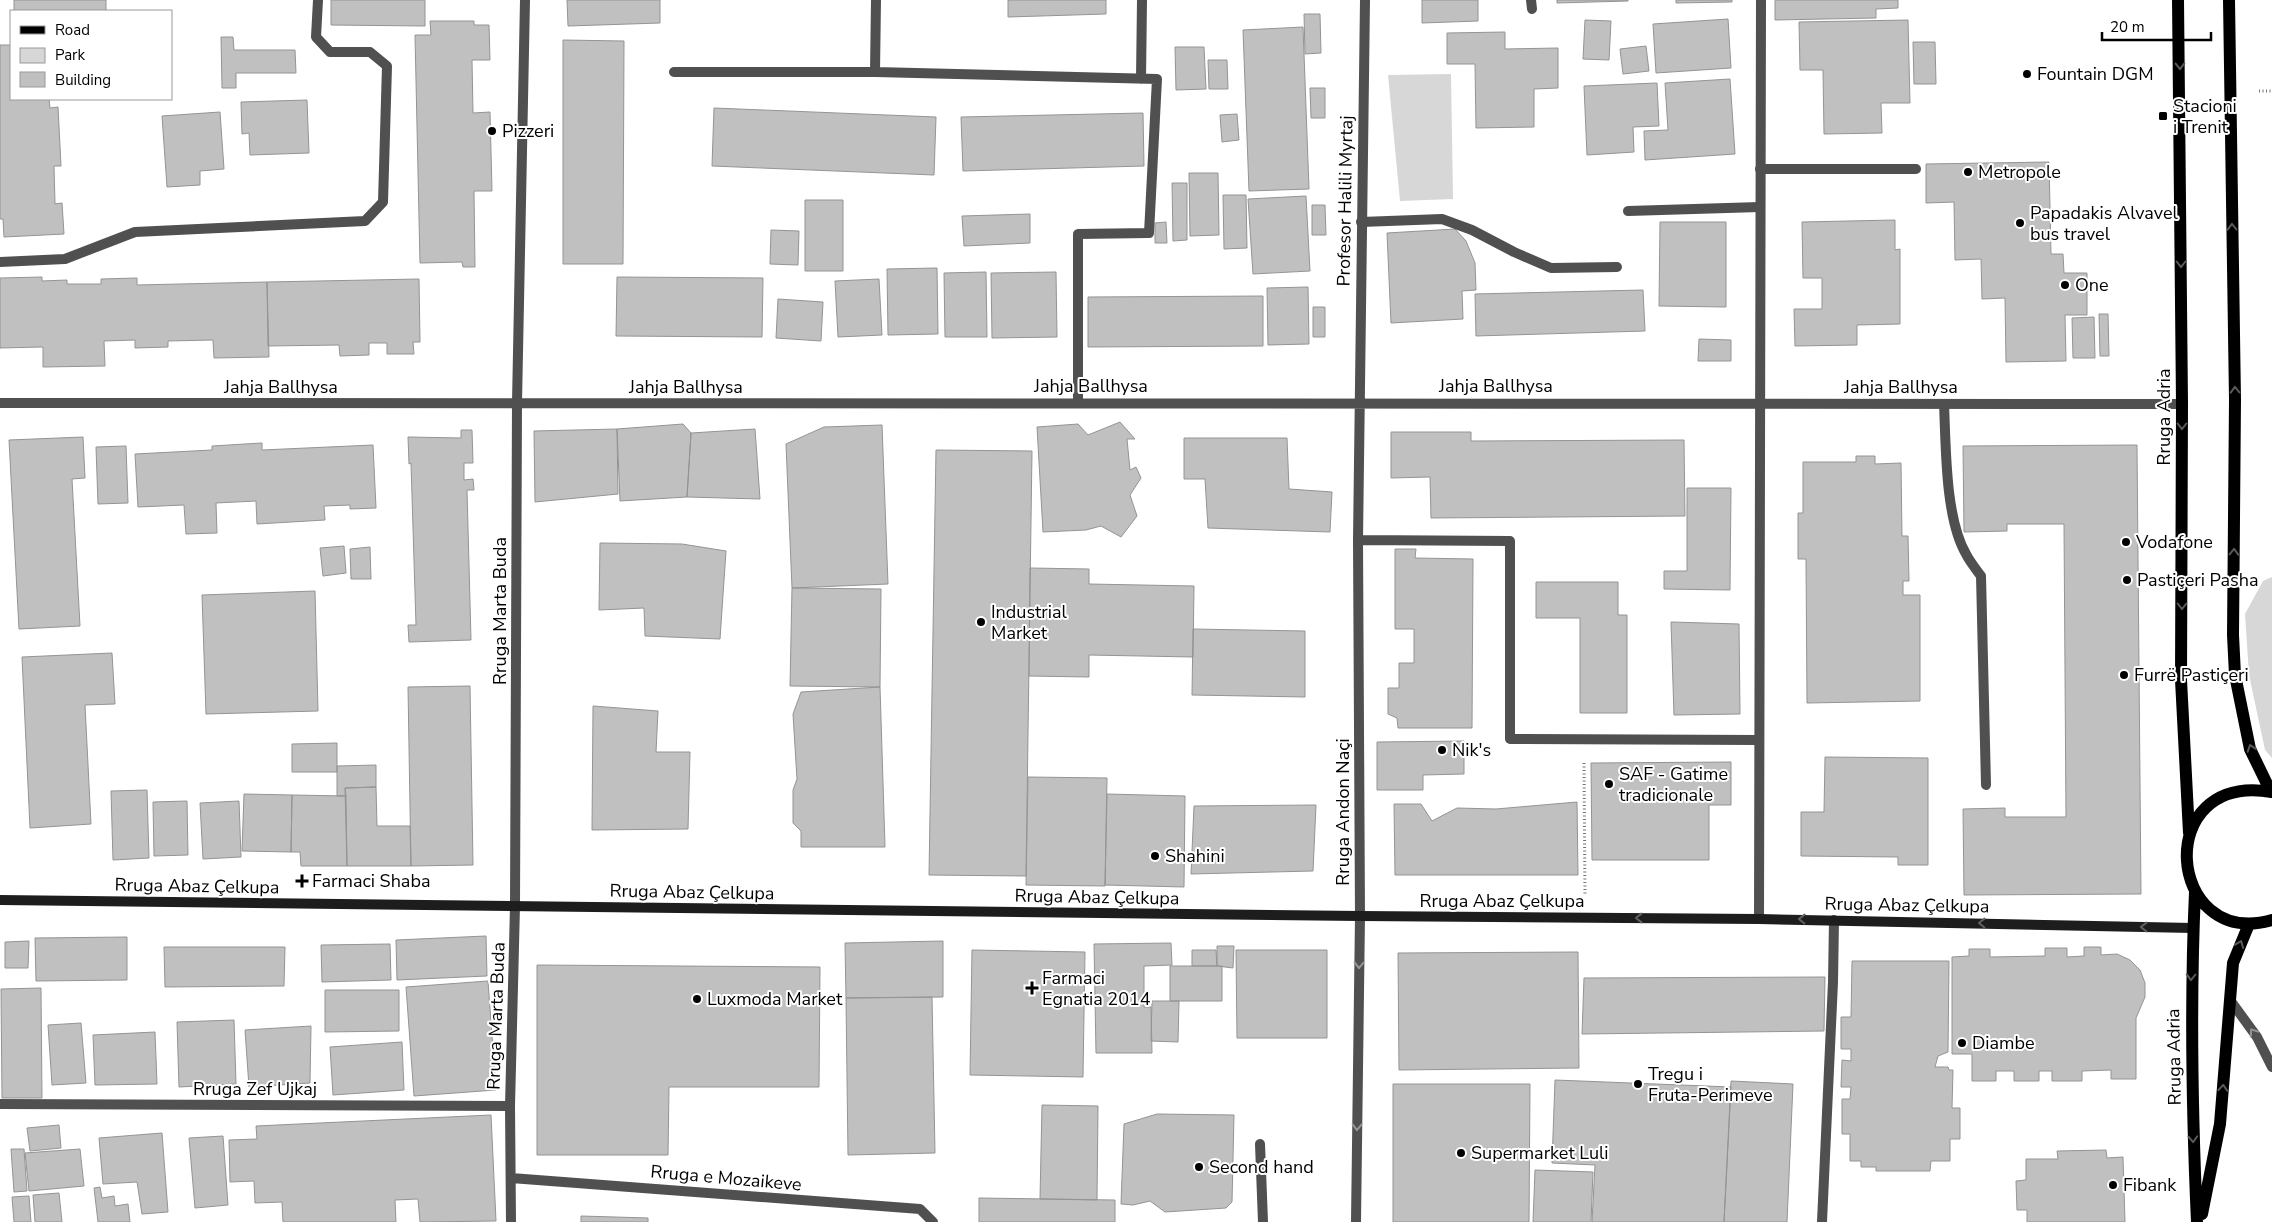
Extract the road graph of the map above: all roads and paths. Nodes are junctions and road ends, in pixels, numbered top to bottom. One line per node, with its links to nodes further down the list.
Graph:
1 (318, 0): 19 (street)
2 (525, 0): 23 (street, Rruga Marta Buda)
3 (876, 0): 10 (street)
4 (1142, 0): 11 (street)
5 (1365, 0): 18 (street, Profesor Halili Myrtaj)
6 (1761, 0): 14 (street)
7 (2178, 0): 27 (main road, Rruga Adria, one-way to 27)
8 (2229, 0): 32 (main road, one-way to 8)
9 (674, 72): 10 (street)
10 (875, 72): 11 (street)
11 (1141, 79): 24 (street)
12 (2259, 91): 13 (path)
13 (2272, 91)
14 (1760, 168): 15 (street); 16 (street)
15 (1916, 169)
16 (1760, 207): 17 (street); 25 (street)
17 (1628, 210)
18 (1361, 222): 20 (street); 21 (street, Profesor Halili Myrtaj)
19 (0, 262)
20 (1617, 267)
21 (1359, 402): 24 (street, Jahja Ballhysa); 25 (street, Jahja Ballhysa); 28 (street, Rruga Andon Naçi)
22 (0, 403): 23 (street, Jahja Ballhysa)
23 (517, 403): 24 (street, Jahja Ballhysa); 36 (street, Rruga Marta Buda)
24 (1078, 403)
25 (1760, 403): 26 (street, Jahja Ballhysa); 30 (street)
26 (1944, 404): 27 (street, Jahja Ballhysa); 31 (street)
27 (2182, 404): 33 (main road, Rruga Adria, one-way to 33)
28 (1358, 540): 29 (street); 37 (street, Rruga Andon Naçi)
29 (1584, 740): 30 (street); 38 (path)
30 (1759, 740): 39 (street)
31 (1986, 786)
32 (2271, 792): 33 (main road)
33 (2190, 833): 34 (main road)
34 (2195, 892): 42 (main road); 43 (main road, Rruga Adria)
35 (0, 900): 36 (street, Rruga Abaz Çelkupa)
36 (515, 906): 37 (street, Rruga Abaz Çelkupa); 47 (street, Rruga Marta Buda)
37 (1360, 916): 38 (street, Rruga Abaz Çelkupa); 53 (street, Rruga Andon Naçi, one-way to 53)
38 (1586, 917): 39 (street, Rruga Abaz Çelkupa, one-way to 38)
39 (1759, 918): 40 (street, Rruga Abaz Çelkupa, one-way to 39)
40 (1834, 920): 43 (street, Rruga Abaz Çelkupa, one-way to 40); 54 (street)
41 (2272, 920): 42 (main road)
42 (2249, 924): 44 (main road, Rruga Adria, one-way to 42)
43 (2193, 928): 55 (main road, Rruga Adria, one-way to 55)
44 (2230, 1000): 45 (street, one-way to 44); 55 (main road, Rruga Adria, one-way to 44)
45 (2272, 1067)
46 (0, 1104): 47 (street, Rruga Zef Ujkaj)
47 (510, 1106): 49 (street, Rruga Marta Buda)
48 (1260, 1144): 52 (street)
49 (511, 1178): 50 (street, Rruga Marta Buda); 51 (street, Rruga e Mozaikeve)
50 (510, 1222)
51 (933, 1222)
52 (1263, 1222)
53 (1356, 1222)
54 (1822, 1222)
55 (2199, 1222)

